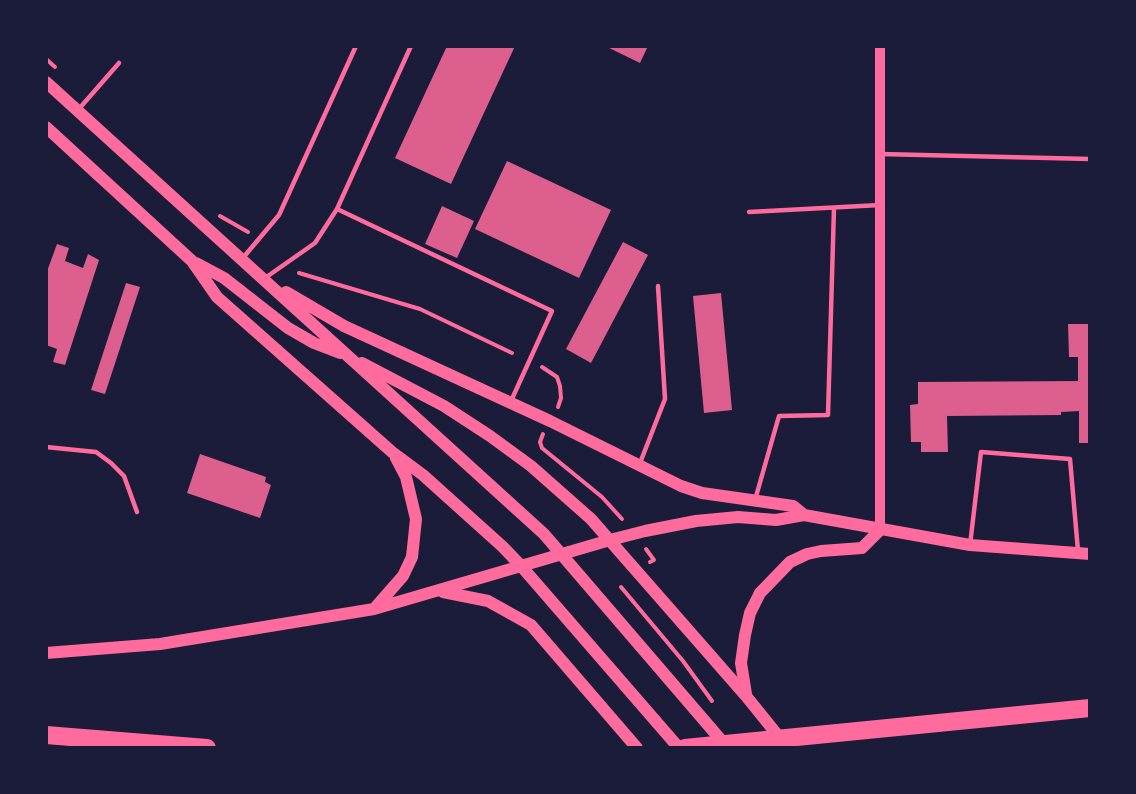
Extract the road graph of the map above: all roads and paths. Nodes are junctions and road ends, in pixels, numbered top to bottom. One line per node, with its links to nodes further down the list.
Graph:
1 (356, 46): 14 (lane)
2 (411, 46): 11 (lane)
3 (880, 46): 8 (street)
4 (119, 63): 6 (lane)
5 (46, 81): 6 (main road)
6 (78, 110): 14 (main road)
7 (46, 127): 15 (main road)
8 (880, 154): 9 (lane); 10 (street)
9 (1089, 159)
10 (880, 205): 12 (lane); 32 (street)
11 (337, 208): 17 (lane); 22 (lane)
12 (834, 208): 13 (lane); 28 (lane)
13 (749, 212)
14 (242, 259): 17 (main road)
15 (192, 261): 20 (main road); 26 (main road)
16 (299, 273): 19 (path)
17 (264, 279): 20 (main road); 22 (main road)
18 (658, 286): 27 (lane)
19 (512, 353)
20 (348, 356): 33 (main road); 36 (main road)
21 (542, 367): 23 (path)
22 (510, 403): 27 (main road)
23 (556, 411)
24 (543, 434): 31 (path)
25 (46, 447): 29 (lane)
26 (392, 452): 39 (main road); 42 (main road)
27 (639, 466): 28 (main road)
28 (755, 501): 30 (main road)
29 (137, 513)
30 (804, 515): 32 (main road); 33 (main road)
31 (622, 519)
32 (880, 530): 34 (main road); 44 (main road)
33 (610, 540): 36 (main road); 44 (main road)
34 (970, 545): 37 (main road); 37 (lane)
35 (646, 549): 38 (path)
36 (562, 554): 39 (main road); 52 (main road)
37 (1084, 554)
38 (646, 565)
39 (522, 567): 41 (main road); 50 (main road)
40 (621, 587): 45 (path)
41 (441, 591): 42 (main road); 49 (main road)
42 (374, 609): 43 (main road)
43 (46, 653)
44 (746, 696): 53 (main road)
45 (716, 705)
46 (1089, 708): 51 (highway)
47 (46, 735): 48 (highway)
48 (207, 747)
49 (637, 747)
50 (679, 747)
51 (685, 747)
52 (728, 747)
53 (788, 747)

